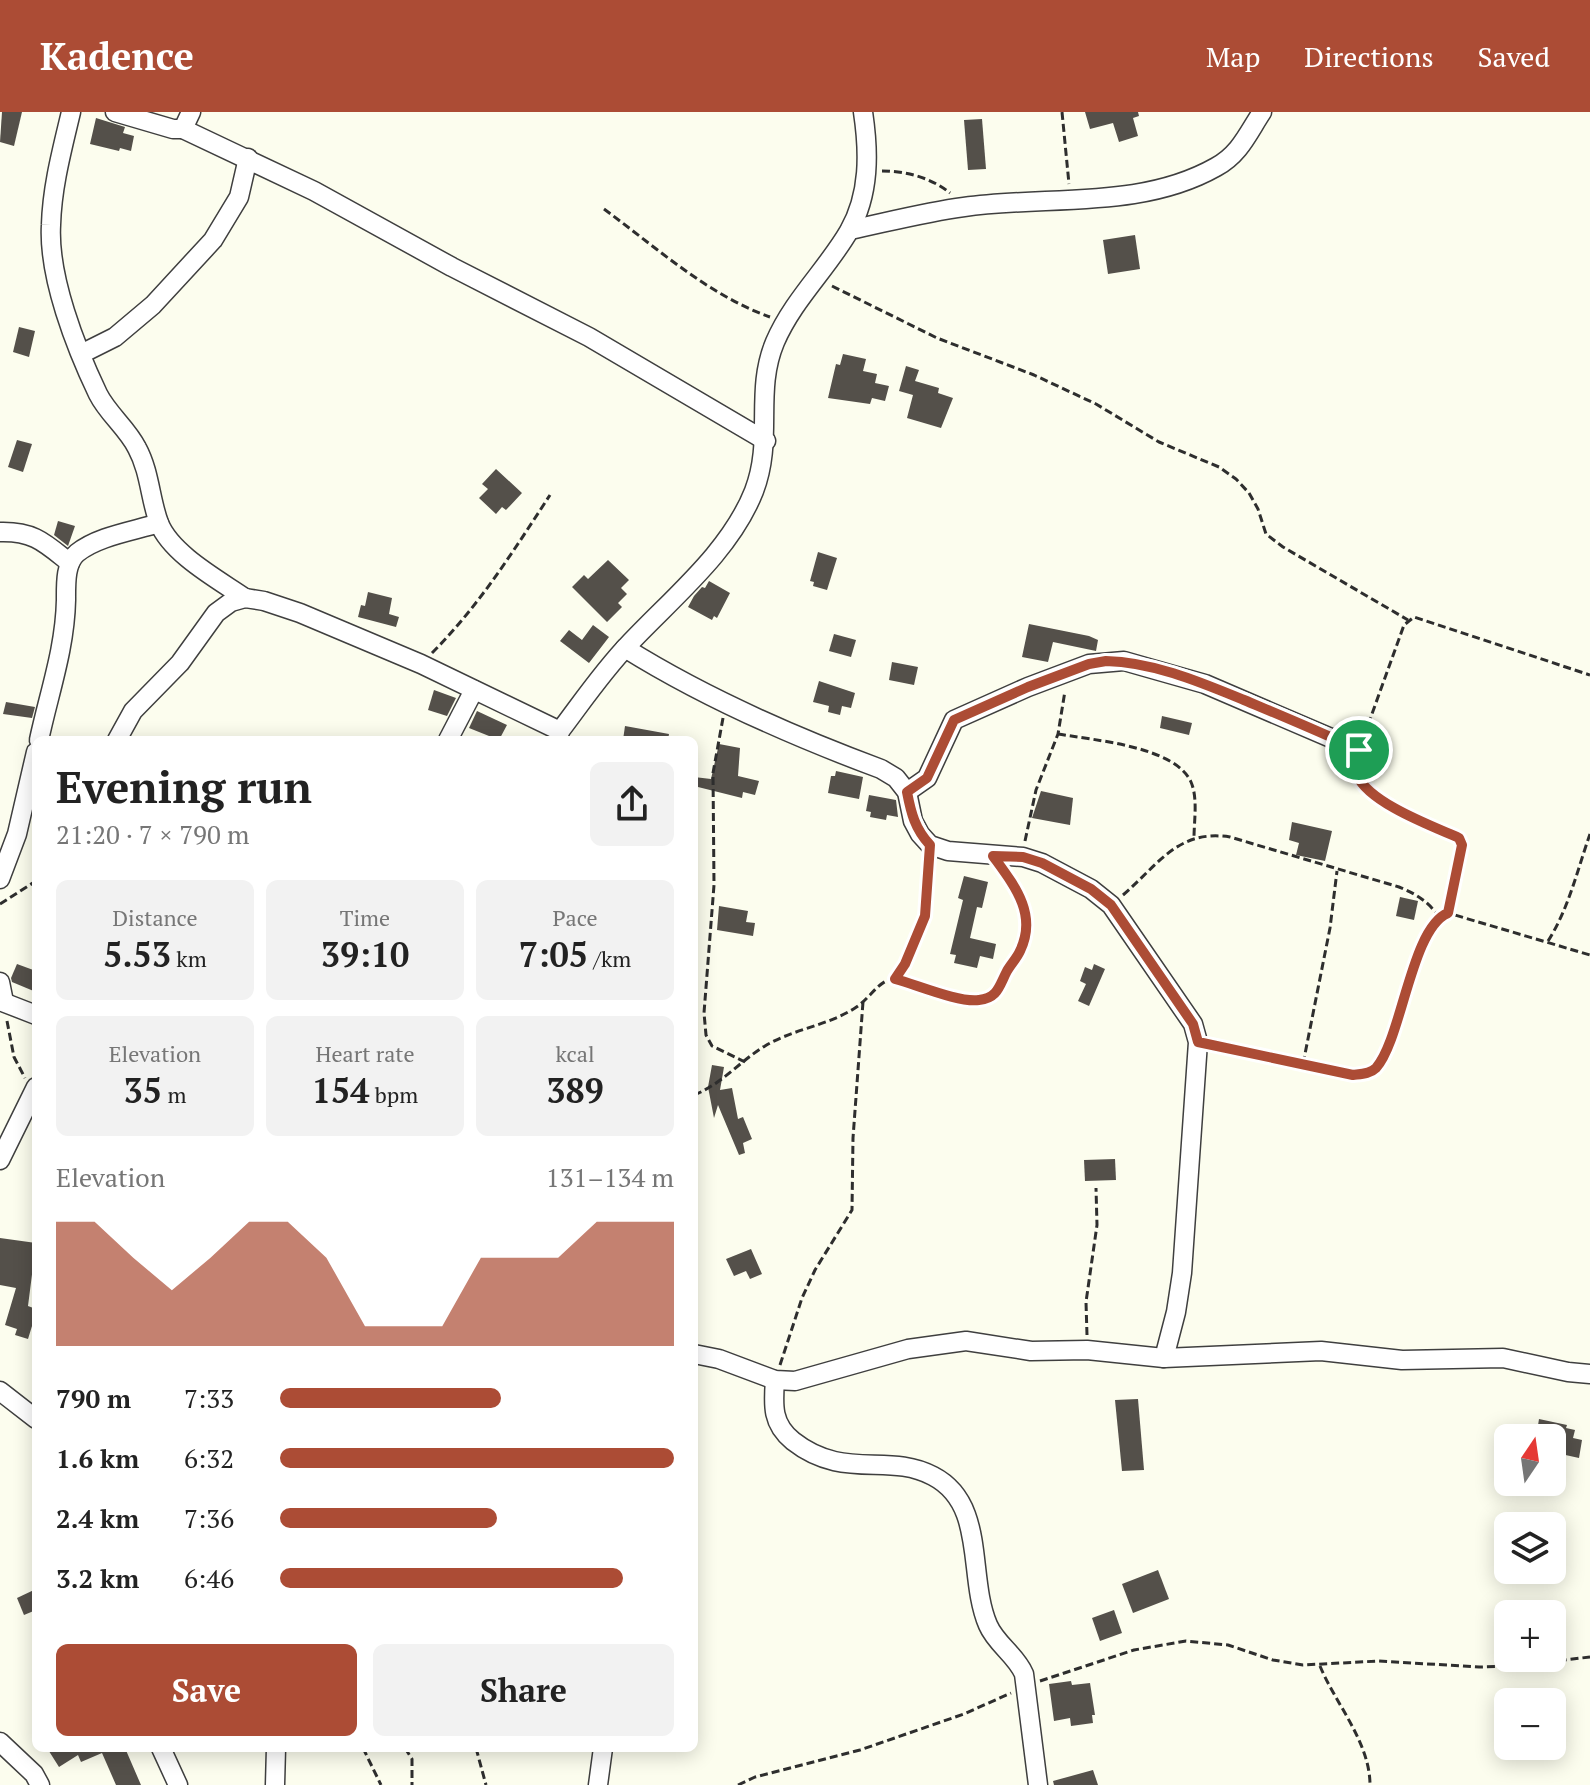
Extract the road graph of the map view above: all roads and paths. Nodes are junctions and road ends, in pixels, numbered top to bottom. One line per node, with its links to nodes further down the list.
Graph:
1 (71, 112): 15 (street)
2 (115, 112): 6 (street)
3 (863, 112): 8 (street)
4 (1062, 112): 9 (path)
5 (1262, 112): 9 (street)
6 (187, 120): 7 (street)
7 (248, 158): 15 (street); 16 (street)
8 (867, 172): 10 (path); 12 (street)
9 (1070, 200): 10 (street)
10 (965, 207): 12 (street)
11 (604, 209): 14 (path)
12 (850, 230): 13 (street)
13 (814, 279): 14 (street); 22 (path)
14 (785, 323): 16 (street)
15 (81, 354): 18 (street)
16 (766, 441): 23 (street)
17 (550, 495): 24 (path)
18 (159, 523): 20 (street); 21 (street)
19 (0, 532): 20 (street)
20 (70, 563): 30 (street)
21 (245, 598): 24 (street); 31 (street)
22 (1408, 620): 26 (path); 34 (path)
23 (625, 648): 28 (street); 33 (street)
24 (421, 664): 27 (street)
25 (1067, 672): 29 (path); 34 (street); 36 (street)
26 (1590, 675)
27 (474, 690): 32 (street); 33 (street)
28 (726, 705): 36 (street); 57 (path)
29 (1058, 734): 38 (path); 41 (path)
30 (40, 736)
31 (119, 736)
32 (450, 736)
33 (559, 736)
34 (1359, 750): 47 (path)
35 (32, 784): 43 (street)
36 (907, 792): 39 (street)
37 (1590, 834): 49 (path)
38 (1194, 838): 42 (path); 46 (path)
39 (930, 845): 40 (street); 51 (path)
40 (993, 856): 41 (street); 51 (path)
41 (1023, 857): 46 (street)
42 (1337, 871): 48 (path); 58 (path)
43 (0, 879)
44 (32, 884): 45 (path)
45 (0, 904)
46 (1111, 905): 56 (street)
47 (1448, 913): 48 (path); 49 (path)
48 (1439, 917): 58 (path)
49 (1547, 943): 50 (path)
50 (1590, 955)
51 (895, 979): 54 (path)
52 (0, 982): 53 (street)
53 (2, 1001): 55 (street); 59 (path)
54 (863, 1002): 57 (path); 68 (path)
55 (32, 1013)
56 (1198, 1042): 58 (path); 66 (street)
57 (745, 1062): 61 (path)
58 (1302, 1065)
59 (32, 1086)
60 (32, 1093): 62 (street)
61 (698, 1093)
62 (0, 1160)
63 (1096, 1188): 64 (path)
64 (1087, 1350): 66 (street); 68 (street)
65 (698, 1355): 68 (street)
66 (1164, 1358): 67 (street)
67 (1590, 1374)
68 (775, 1380): 73 (street)
69 (0, 1391): 70 (street)
70 (32, 1416)
71 (1590, 1657): 72 (path)
72 (1320, 1666): 73 (path); 90 (path)
73 (1026, 1685): 88 (path); 89 (street)
74 (0, 1742): 81 (street)
75 (163, 1752): 82 (street)
76 (276, 1752): 83 (street)
77 (365, 1752): 84 (path)
78 (408, 1752): 85 (path)
79 (477, 1752): 86 (path)
80 (602, 1752): 87 (street)
81 (40, 1785)
82 (178, 1785)
83 (275, 1785)
84 (381, 1785)
85 (412, 1785)
86 (486, 1785)
87 (598, 1785)
88 (738, 1785)
89 (1038, 1785)
90 (1370, 1785)

